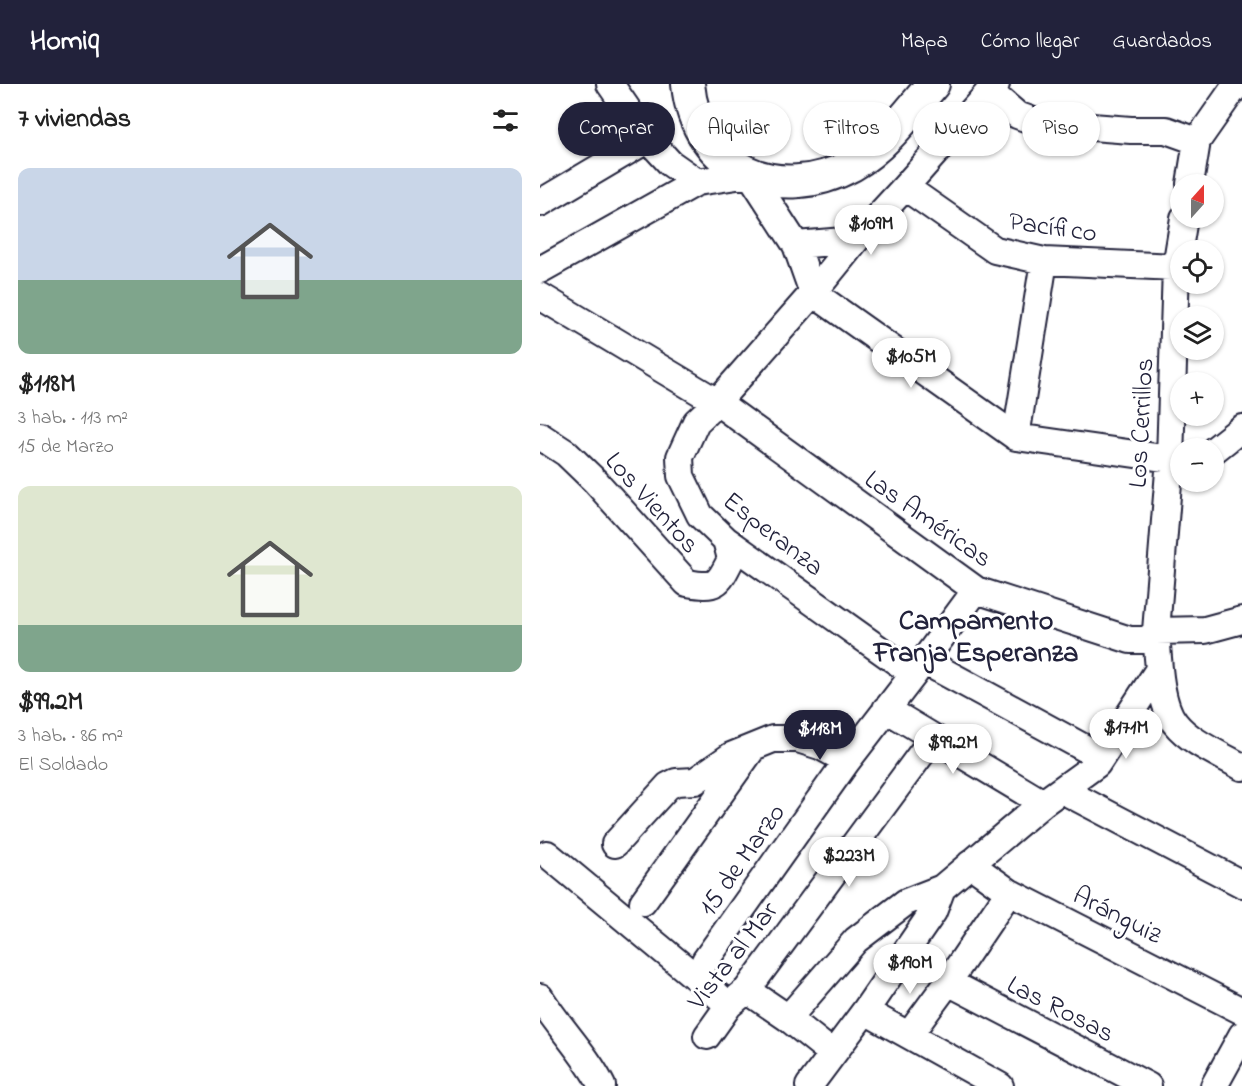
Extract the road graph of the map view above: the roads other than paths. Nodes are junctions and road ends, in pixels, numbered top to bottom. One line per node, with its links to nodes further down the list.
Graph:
1 (610, 84): 6 (street)
2 (688, 84): 10 (main road)
3 (933, 84): 10 (main road)
4 (1232, 86): 7 (street)
5 (993, 88): 7 (street); 13 (street, Esperanza)
6 (622, 102)
7 (1197, 141): 11 (street)
8 (619, 156): 14 (street)
9 (664, 156): 12 (street)
10 (750, 174): 12 (street); 16 (street)
11 (1192, 174)
12 (697, 182): 19 (street)
13 (905, 187): 15 (street, Esperanza); 17 (street, Pacífico)
14 (540, 203)
15 (856, 240): 16 (street); 20 (street, Esperanza)
16 (796, 245): 20 (street)
17 (1044, 261): 18 (street, Pacífico); 26 (street)
18 (1170, 267)
19 (540, 270)
20 (813, 293): 23 (street, Esperanza); 26 (street)
21 (1176, 294): 27 (street, Los Cerrillos)
22 (540, 296): 23 (street, Las Américas)
23 (717, 402): 31 (street, Esperanza); 32 (street, Las Américas)
24 (1242, 428): 28 (street)
25 (540, 436): 31 (street, Los Vientos)
26 (1016, 437): 29 (street)
27 (1175, 438)
28 (1224, 442)
29 (1170, 457)
30 (1171, 492): 34 (street, Los Cerrillos)
31 (726, 540): 35 (street, Esperanza)
32 (976, 590): 34 (street, Las Américas); 35 (street, 15 de Marzo)
33 (1242, 620): 34 (street, Las Américas)
34 (1156, 632): 36 (street)
35 (919, 668): 37 (street, 15 de Marzo); 40 (street, Esperanza)
36 (1159, 669): 40 (street); 42 (street)
37 (886, 710): 38 (street); 41 (street, 15 de Marzo)
38 (933, 738): 43 (street); 54 (street, Vista al Mar)
39 (753, 747): 41 (street); 44 (street); 50 (street)
40 (1101, 758): 43 (street)
41 (847, 761): 51 (street, 15 de Marzo)
42 (1242, 767)
43 (1052, 796): 46 (street); 47 (street)
44 (615, 844)
45 (547, 854): 54 (street)
46 (970, 864): 48 (street); 49 (street, Aránguiz)
47 (1242, 884)
48 (942, 888): 55 (street); 57 (street)
49 (1009, 892): 52 (street); 56 (street, Aránguiz)
50 (643, 903)
51 (705, 961)
52 (948, 982): 59 (street); 65 (street, Las Rosas)
53 (540, 997): 62 (street)
54 (738, 998): 57 (street); 58 (street, Vista al Mar)
55 (865, 1011): 59 (street); 61 (street)
56 (1242, 1011)
57 (788, 1018): 61 (street)
58 (707, 1035)
59 (909, 1035): 64 (street)
60 (1242, 1035): 66 (street)
61 (833, 1054): 63 (street)
62 (602, 1086)
63 (809, 1086)
64 (1000, 1086)
65 (1148, 1086)
66 (1214, 1086)

